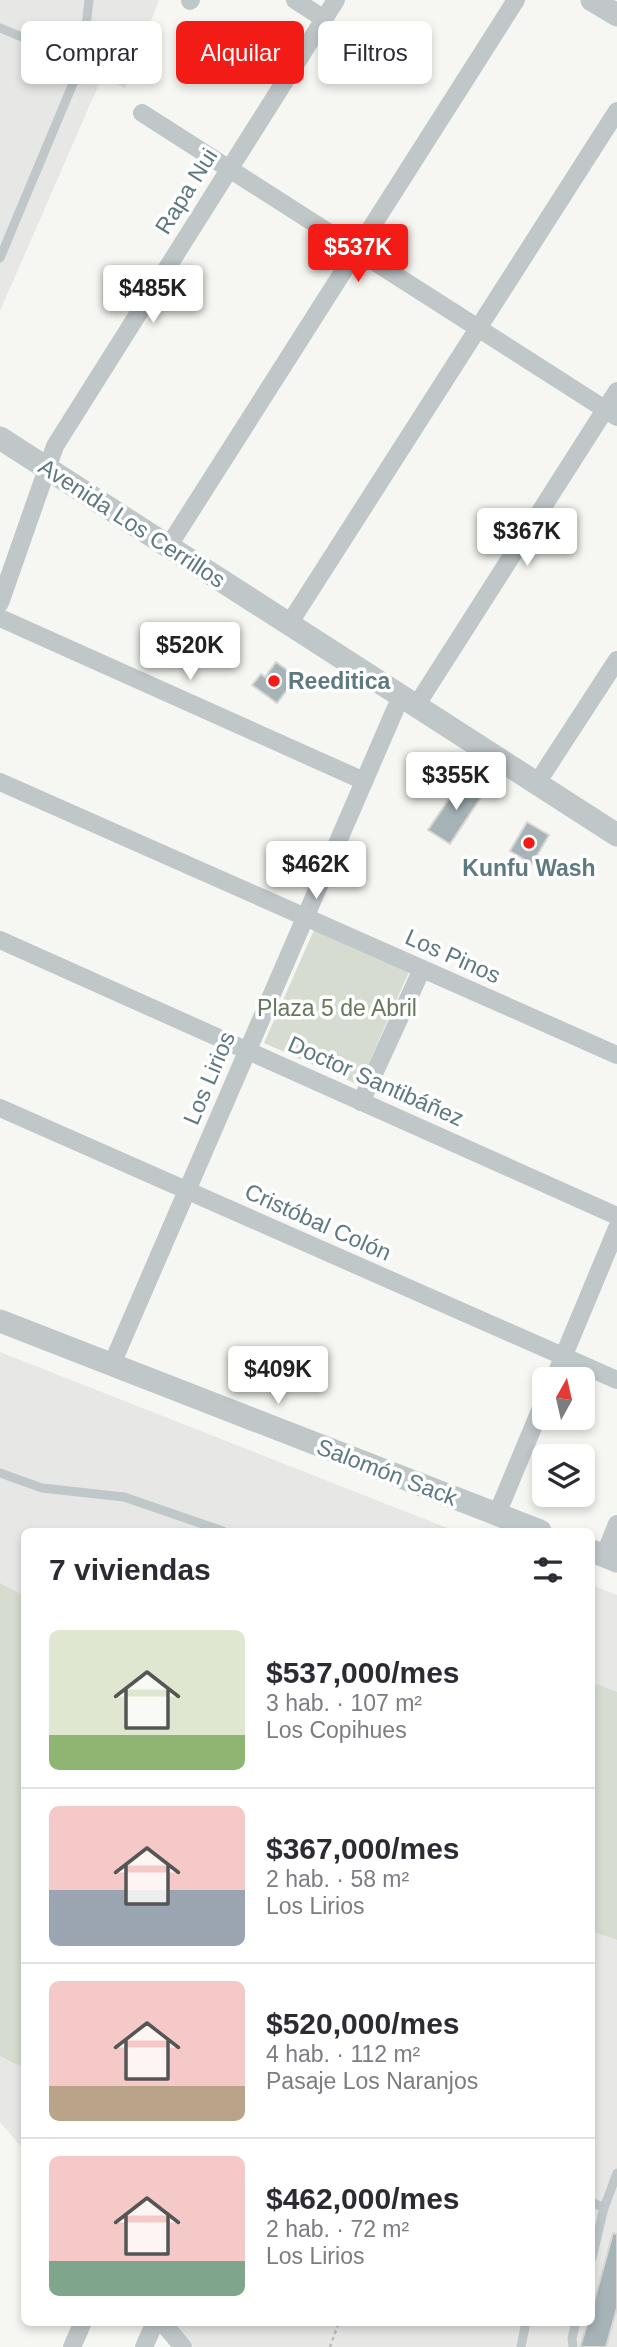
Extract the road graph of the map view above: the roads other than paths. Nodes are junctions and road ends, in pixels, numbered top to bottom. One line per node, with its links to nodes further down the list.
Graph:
1 (89, 0): 8 (lane)
2 (295, 0): 7 (street)
3 (336, 0): 7 (street, Rapa Nui)
4 (516, 0): 15 (street)
5 (592, 0): 6 (street)
6 (617, 15)
7 (324, 19): 14 (street, Rapa Nui)
8 (87, 21)
9 (0, 28): 10 (lane)
10 (21, 37)
11 (73, 84): 16 (lane)
12 (617, 111): 17 (street)
13 (142, 113): 14 (street)
14 (230, 169): 15 (street); 21 (street, Rapa Nui)
15 (357, 251): 17 (street); 22 (street)
16 (0, 258)
17 (478, 328): 19 (street); 25 (street)
18 (617, 391): 19 (street, Los Lirios)
19 (611, 414): 27 (street, Los Lirios)
20 (0, 438): 21 (street, Avenida Los Cerrillos)
21 (47, 469): 22 (street, Avenida Los Cerrillos); 23 (street, Rapa Nui)
22 (168, 547): 25 (street, Avenida Los Cerrillos)
23 (0, 603)
24 (0, 618): 28 (street)
25 (289, 624): 27 (street, Avenida Los Cerrillos)
26 (617, 660): 30 (street)
27 (408, 701): 28 (street, Los Lirios); 30 (street, Avenida Los Cerrillos)
28 (364, 781): 32 (street, Los Lirios)
29 (0, 782): 32 (street, Los Pinos)
30 (537, 783): 31 (street, Avenida Los Cerrillos)
31 (617, 835)
32 (305, 917): 34 (street, Los Pinos); 35 (street, Los Lirios)
33 (0, 940): 35 (street, Doctor Santibáñez)
34 (422, 969): 36 (street, Los Pinos); 37 (street)
35 (247, 1051): 37 (street, Doctor Santibáñez); 39 (street, Los Lirios)
36 (617, 1055)
37 (362, 1102): 40 (street, Doctor Santibáñez)
38 (0, 1108): 39 (street, Cristóbal Colón)
39 (187, 1190): 43 (street, Cristóbal Colón); 44 (street, Los Lirios)
40 (617, 1216)
41 (617, 1228): 43 (street)
42 (0, 1321): 44 (street, Salomón Sack)
43 (563, 1356): 45 (street); 46 (street, Cristóbal Colón)
44 (112, 1364): 49 (street, Salomón Sack)
45 (559, 1367)
46 (617, 1380)
47 (532, 1430): 49 (street)
48 (0, 1473): 51 (lane)
49 (497, 1514): 52 (street, Salomón Sack)
50 (617, 1524): 53 (street)
51 (214, 1528)
52 (532, 1528)
53 (604, 1556)
54 (617, 2173): 56 (lane)
55 (595, 2204): 56 (lane)
56 (604, 2208): 57 (lane)
57 (595, 2246)
58 (81, 2326): 63 (street)
59 (154, 2326): 64 (street)
60 (165, 2326): 65 (street)
61 (525, 2326): 66 (lane)
62 (575, 2326): 67 (lane)
63 (72, 2347)
64 (144, 2347)
65 (183, 2347)
66 (521, 2347)
67 (573, 2347)

